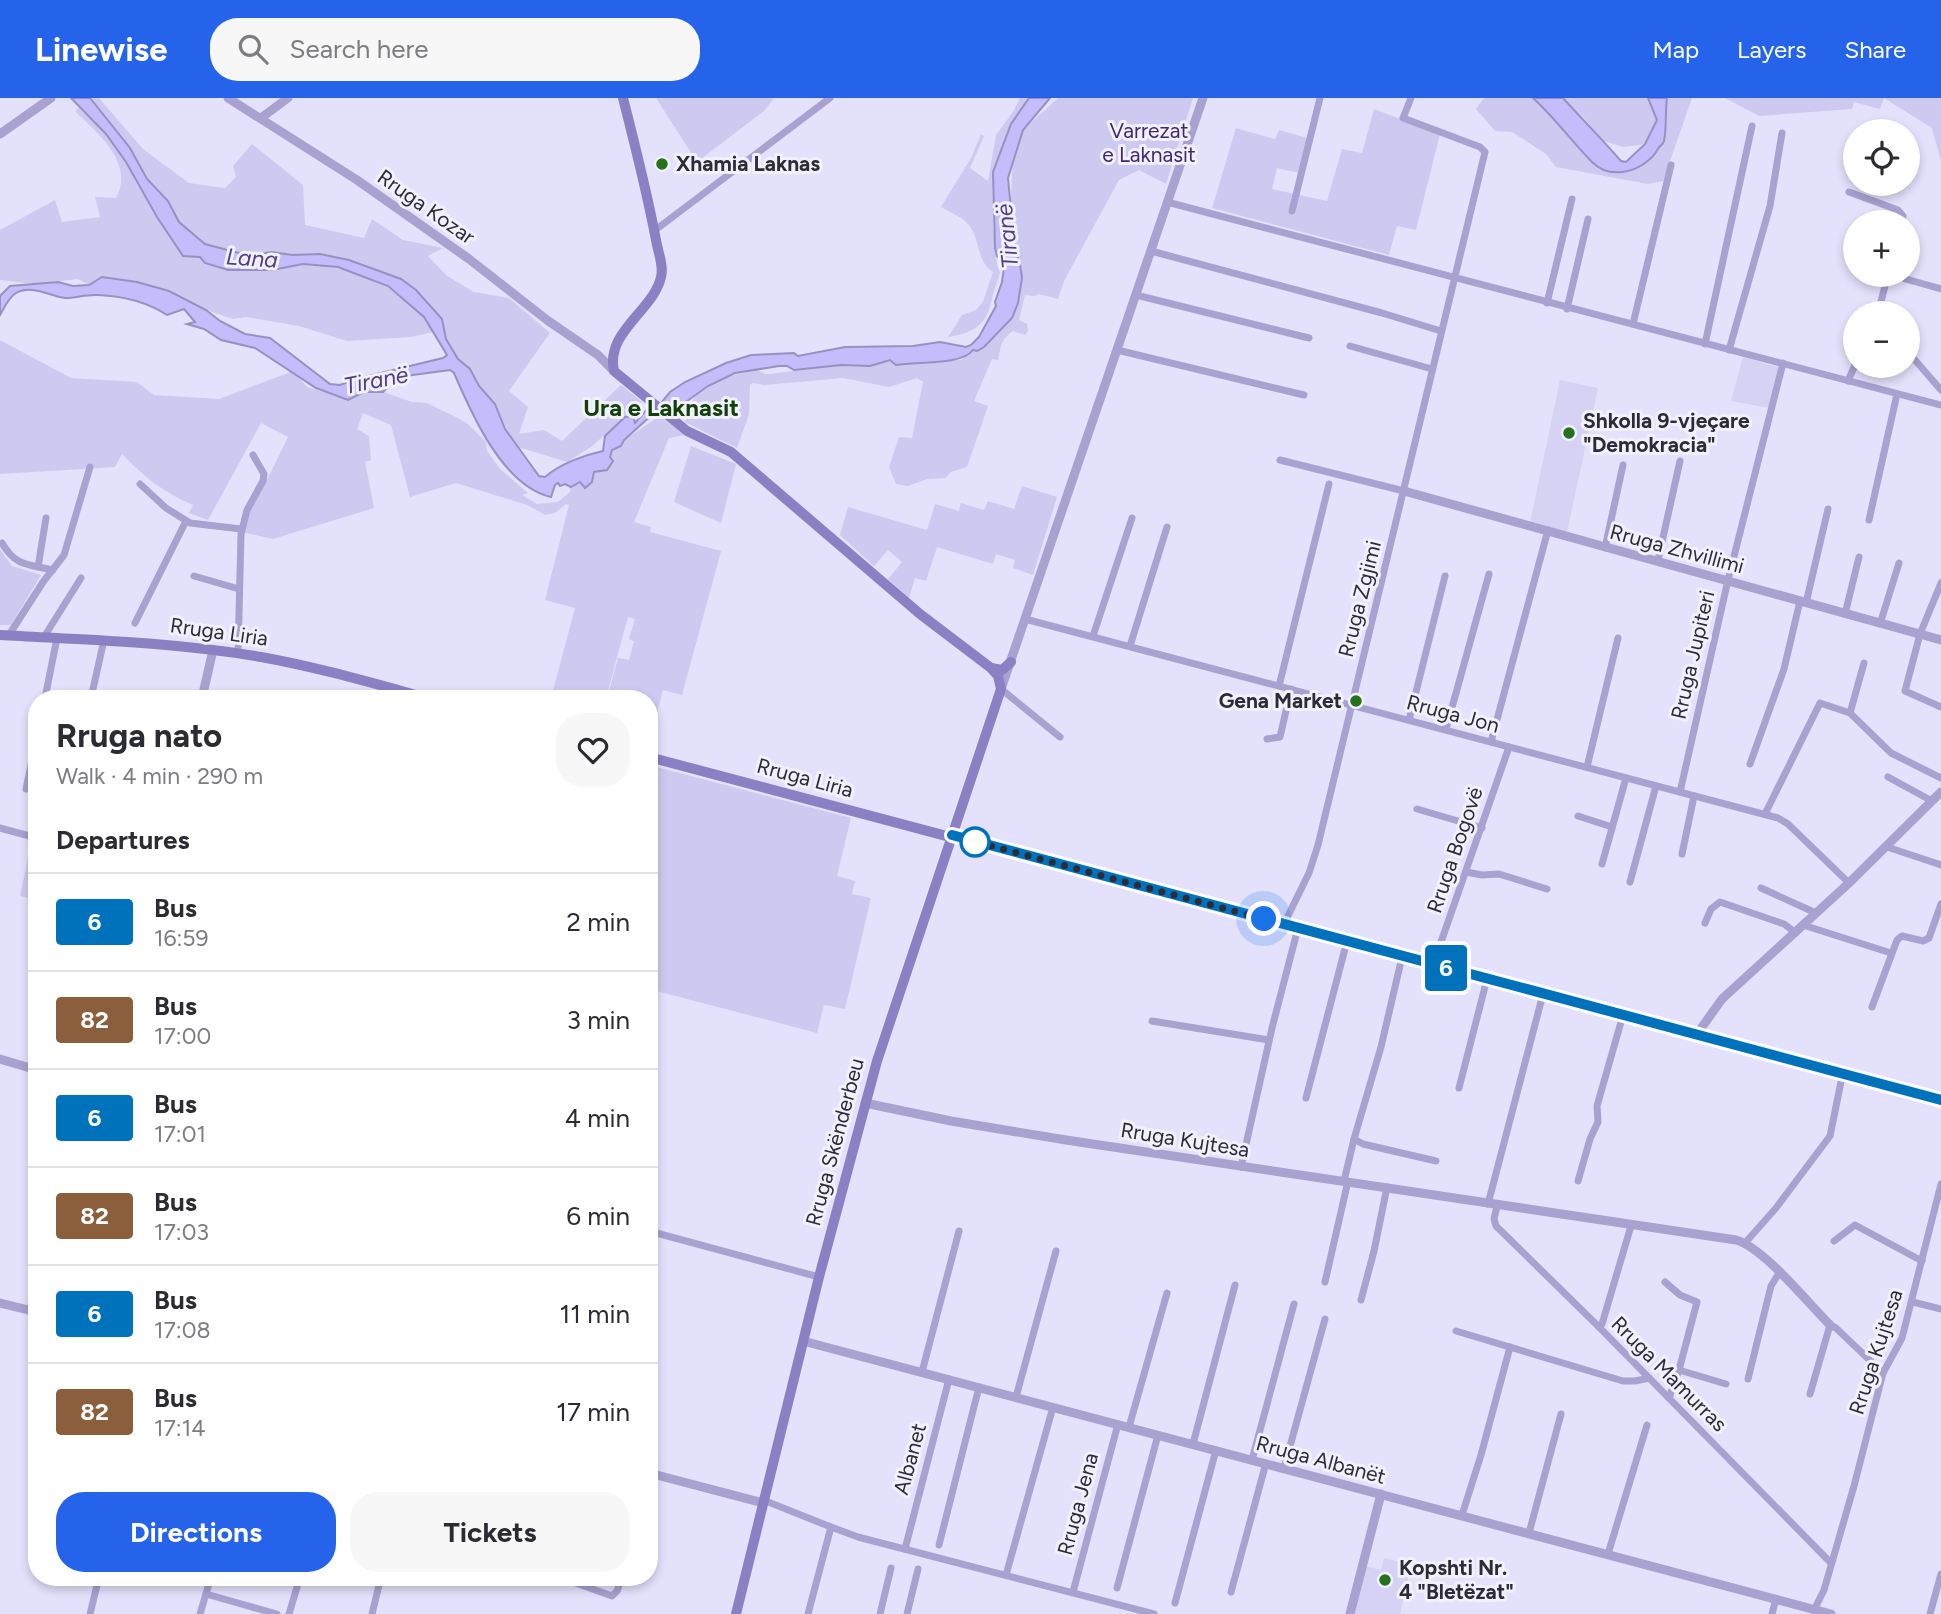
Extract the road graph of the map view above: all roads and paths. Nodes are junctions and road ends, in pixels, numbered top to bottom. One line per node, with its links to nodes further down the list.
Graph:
1 (51, 98): 12 (street)
2 (228, 98): 9 (street, Rruga Kozar)
3 (288, 98): 9 (street)
4 (623, 98): 20 (main road)
5 (830, 98): 20 (street)
6 (1203, 98): 16 (street)
7 (1320, 98): 18 (street)
8 (1411, 98): 22 (street, Rruga Zgjimi)
9 (261, 118): 36 (street, Rruga Kozar)
10 (1752, 126): 31 (street)
11 (1782, 133): 35 (street)
12 (0, 134)
13 (1671, 165): 28 (street)
14 (1860, 196): 17 (street)
15 (1572, 199): 26 (street)
16 (1167, 202): 21 (street); 22 (street)
17 (1898, 210)
18 (1292, 211)
19 (1588, 219): 27 (street)
20 (654, 231): 33 (main road)
21 (1151, 251): 25 (street); 29 (street)
22 (1454, 277): 26 (street); 29 (street, Rruga Zgjimi)
23 (1920, 283): 24 (street)
24 (1941, 289)
25 (1136, 295): 30 (street); 34 (street)
26 (1547, 303): 27 (street)
27 (1567, 309): 28 (street)
28 (1633, 324): 31 (street)
29 (1441, 331): 39 (street, Rruga Zgjimi)
30 (1309, 338)
31 (1705, 344): 35 (street)
32 (1350, 346): 39 (street)
33 (615, 348): 36 (street); 40 (main road)
34 (1117, 350): 45 (street); 79 (street)
35 (1729, 350): 37 (street)
36 (598, 355): 40 (street, Rruga Kozar)
37 (1783, 363): 42 (street); 74 (street, Rruga Jupiteri)
38 (1920, 366): 43 (street)
39 (1432, 369): 54 (street, Rruga Zgjimi)
40 (616, 374): 95 (main road)
41 (1849, 378): 42 (street)
42 (1848, 381): 44 (street)
43 (1941, 390)
44 (1897, 394): 46 (street); 58 (street)
45 (1304, 396)
46 (1941, 405)
47 (253, 455): 61 (street)
48 (1280, 460): 54 (street)
49 (1680, 461): 66 (street)
50 (1623, 465): 64 (street)
51 (90, 467): 69 (street)
52 (140, 484): 59 (street)
53 (1329, 484): 96 (street)
54 (1404, 491): 62 (street, Rruga Zhvillimi); 103 (street, Rruga Zgjimi)
55 (1828, 509): 77 (street)
56 (46, 518): 68 (street)
57 (1132, 518): 84 (street)
58 (1869, 520)
59 (186, 521): 61 (street); 80 (street)
60 (1167, 527): 90 (street)
61 (241, 529): 76 (street)
62 (1548, 530): 64 (street, Rruga Zhvillimi); 110 (street)
63 (2, 543): 68 (street)
64 (1605, 548): 66 (street, Rruga Zhvillimi)
65 (1859, 557): 78 (street)
66 (1658, 560): 74 (street, Rruga Zhvillimi)
67 (1899, 563): 81 (street)
68 (38, 567): 69 (street)
69 (52, 570): 83 (street)
70 (1489, 574): 107 (street)
71 (194, 576): 76 (street)
72 (1446, 576): 106 (street)
73 (81, 578): 85 (street)
74 (1728, 580): 77 (street, Rruga Zhvillimi); 121 (street, Rruga Jupiteri)
75 (1941, 583): 82 (street)
76 (239, 589): 92 (street)
77 (1803, 602): 78 (street, Rruga Zhvillimi); 113 (street)
78 (1845, 614): 81 (street, Rruga Zhvillimi)
79 (1025, 619): 84 (street, Rruga Jon); 93 (street)
80 (135, 623)
81 (1881, 624): 82 (street, Rruga Zhvillimi)
82 (1920, 634): 89 (street, Rruga Zhvillimi); 104 (street)
83 (5, 635): 85 (main road, Rruga Liria)
84 (1093, 636): 90 (street, Rruga Jon)
85 (44, 637): 86 (main road, Rruga Liria)
86 (57, 638): 88 (main road, Rruga Liria); 99 (street)
87 (1618, 638): 114 (street)
88 (104, 640): 91 (main road, Rruga Liria); 100 (street)
89 (1941, 640)
90 (1130, 646): 96 (street, Rruga Jon)
91 (213, 650): 92 (main road, Rruga Liria); 101 (street)
92 (238, 654): 102 (main road, Rruga Liria)
93 (1011, 662): 95 (main road); 97 (street)
94 (1864, 663): 105 (street)
95 (991, 668): 97 (main road)
96 (1279, 686): 98 (street, Rruga Jon)
97 (1001, 689): 108 (street); 131 (main road, Rruga Skënderbeu)
98 (1292, 689): 103 (street, Rruga Jon); 109 (street)
99 (47, 690)
100 (93, 690)
101 (204, 690)
102 (396, 690)
103 (1353, 706): 106 (street, Rruga Jon); 145 (street, Rruga Zgjimi)
104 (1941, 707)
105 (1850, 713): 117 (street); 126 (street)
106 (1409, 720): 107 (street, Rruga Jon)
107 (1446, 729): 110 (street, Rruga Jon)
108 (1060, 737)
109 (1266, 739)
110 (1491, 742): 111 (street, Rruga Jon)
111 (1509, 747): 114 (street, Rruga Jon); 130 (street, Rruga Bogovë)
112 (658, 759): 131 (main road, Rruga Liria)
113 (1750, 764)
114 (1587, 767): 116 (street, Rruga Jon)
115 (1888, 777): 124 (street)
116 (1626, 778): 119 (street, Rruga Jon); 128 (street)
117 (1941, 778)
118 (28, 780): 120 (street)
119 (1656, 786): 121 (street, Rruga Jon); 138 (street)
120 (26, 789)
121 (1680, 792): 123 (street, Rruga Jon)
122 (1941, 792): 124 (street)
123 (1694, 796): 126 (street, Rruga Jon); 134 (street)
124 (1932, 801): 133 (street)
125 (1417, 809): 130 (street)
126 (1765, 814): 139 (street, Rruga Jon)
127 (1578, 816): 128 (street)
128 (1612, 827): 135 (street)
129 (0, 828): 132 (street)
130 (1482, 828): 137 (street, Rruga Bogovë)
131 (952, 835): 145 (main road, Rruga Liria); 166 (main road, Rruga Skënderbeu)
132 (28, 836)
133 (1887, 847): 136 (street); 139 (street)
134 (1682, 853)
135 (1602, 864)
136 (1941, 865)
137 (1466, 872): 141 (street); 152 (street, Rruga Bogovë)
138 (1630, 882)
139 (1849, 883): 143 (street)
140 (1761, 888): 143 (street)
141 (1547, 889)
142 (1941, 904): 150 (street)
143 (1816, 913): 146 (street)
144 (1705, 923): 148 (street)
145 (1284, 924): 147 (main road, Rruga Liria)
146 (1804, 925): 148 (street); 150 (street)
147 (1298, 928): 149 (main road, Rruga Liria); 159 (street)
148 (1796, 933): 158 (street)
149 (1347, 942): 151 (main road, Rruga Liria); 164 (street)
150 (1891, 953): 155 (street)
151 (1402, 957): 152 (main road, Rruga Liria); 167 (street)
152 (1433, 965): 153 (main road, Rruga Liria)
153 (1487, 979): 154 (main road, Rruga Liria); 163 (street)
154 (1542, 994): 156 (main road, Rruga Liria); 174 (street)
155 (1872, 1007)
156 (1623, 1015): 158 (main road, Rruga Liria); 171 (street)
157 (1152, 1021): 159 (street)
158 (1697, 1034): 162 (main road, Rruga Liria)
159 (1269, 1040): 169 (street)
160 (0, 1059): 161 (street)
161 (28, 1067)
162 (1843, 1072): 165 (main road, Rruga Liria); 179 (street)
163 (1459, 1088)
164 (1306, 1098)
165 (1941, 1100)
166 (865, 1103): 169 (street, Rruga Kujtesa); 183 (main road, Rruga Skënderbeu)
167 (1354, 1139): 168 (street); 170 (street)
168 (1436, 1161)
169 (1241, 1167): 170 (street, Rruga Kujtesa)
170 (1346, 1181): 173 (street, Rruga Kujtesa); 184 (street)
171 (1578, 1181)
172 (1941, 1184): 181 (street, Rruga Kujtesa)
173 (1387, 1187): 174 (street, Rruga Kujtesa); 188 (street)
174 (1493, 1205): 175 (street, Rruga Kujtesa); 196 (street, Rruga Mamurras)
175 (1631, 1226): 179 (street, Rruga Kujtesa); 196 (street)
176 (959, 1231): 201 (street)
177 (658, 1233): 183 (street)
178 (1833, 1241): 181 (street)
179 (1745, 1243): 182 (street)
180 (1056, 1251): 209 (street)
181 (1922, 1261): 189 (street, Rruga Kujtesa)
182 (1779, 1273): 195 (street); 205 (street)
183 (819, 1277): 198 (main road, Rruga Skënderbeu)
184 (1325, 1282)
185 (1665, 1282): 200 (street)
186 (1235, 1285): 217 (street)
187 (1167, 1293): 215 (street)
188 (1361, 1300)
189 (1913, 1302): 192 (street); 202 (street, Rruga Kujtesa)
190 (0, 1303): 193 (street)
191 (1294, 1304): 219 (street)
192 (1941, 1309)
193 (28, 1310)
194 (1325, 1319): 221 (street)
195 (1830, 1325): 202 (street); 208 (street)
196 (1599, 1327): 203 (street, Rruga Mamurras)
197 (1456, 1331): 199 (street)
198 (803, 1340): 201 (street, Rruga Albanët); 224 (main road, Rruga Skënderbeu)
199 (1510, 1346): 203 (street); 225 (street)
200 (1679, 1370): 206 (street); 210 (street)
201 (922, 1372): 204 (street, Rruga Albanët)
202 (1883, 1373): 231 (street, Rruga Kujtesa)
203 (1649, 1378): 210 (street, Rruga Mamurras)
204 (949, 1379): 207 (street, Rruga Albanët); 229 (street, Albanet)
205 (1748, 1379)
206 (1726, 1384)
207 (979, 1387): 209 (street, Rruga Albanët); 228 (street)
208 (1810, 1394)
209 (1016, 1397): 211 (street, Rruga Albanët)
210 (1669, 1398): 231 (street, Rruga Mamurras)
211 (1053, 1407): 213 (street, Rruga Albanët); 235 (street)
212 (1561, 1414): 227 (street)
213 (1118, 1424): 215 (street, Rruga Albanët); 243 (street, Rruga Jena)
214 (1647, 1425): 230 (street)
215 (1129, 1427): 216 (street, Rruga Albanët)
216 (1158, 1435): 217 (street, Rruga Albanët); 242 (street)
217 (1193, 1444): 218 (street, Rruga Albanët)
218 (1216, 1450): 219 (street, Rruga Albanët); 247 (street)
219 (1252, 1460): 220 (street, Rruga Albanët)
220 (1266, 1463): 221 (street, Rruga Albanët); 244 (street)
221 (1284, 1468): 223 (street, Rruga Albanët)
222 (658, 1475): 224 (street)
223 (1381, 1494): 225 (street, Rruga Albanët); 259 (street)
224 (763, 1501): 226 (street); 254 (main road, Rruga Skënderbeu)
225 (1462, 1515): 227 (street, Rruga Albanët)
226 (831, 1527): 229 (street); 255 (street)
227 (1528, 1533): 230 (street, Rruga Albanët)
228 (939, 1545)
229 (905, 1549): 235 (street)
230 (1608, 1554): 246 (street, Rruga Albanët)
231 (1830, 1563): 248 (street, Rruga Kujtesa)
232 (891, 1568): 256 (street)
233 (918, 1569): 257 (street)
234 (1941, 1574): 262 (street)
235 (1006, 1575): 243 (street)
236 (97, 1586): 249 (street)
237 (208, 1586): 245 (street)
238 (297, 1586): 252 (street)
239 (380, 1586): 253 (street)
240 (584, 1586): 241 (street)
241 (619, 1586)
242 (1117, 1588)
243 (1073, 1592): 258 (street)
244 (1231, 1592)
245 (206, 1594): 250 (street); 251 (street)
246 (1776, 1599): 248 (street, Rruga Albanët); 260 (street)
247 (1175, 1603)
248 (1814, 1609): 261 (street, Rruga Albanët)
249 (90, 1614)
250 (200, 1614)
251 (277, 1614)
252 (289, 1614)
253 (372, 1614)
254 (736, 1614)
255 (808, 1614)
256 (880, 1614)
257 (907, 1614)
258 (1154, 1614)
259 (1350, 1614)
260 (1772, 1614)
261 (1828, 1614)
262 (1930, 1614)

